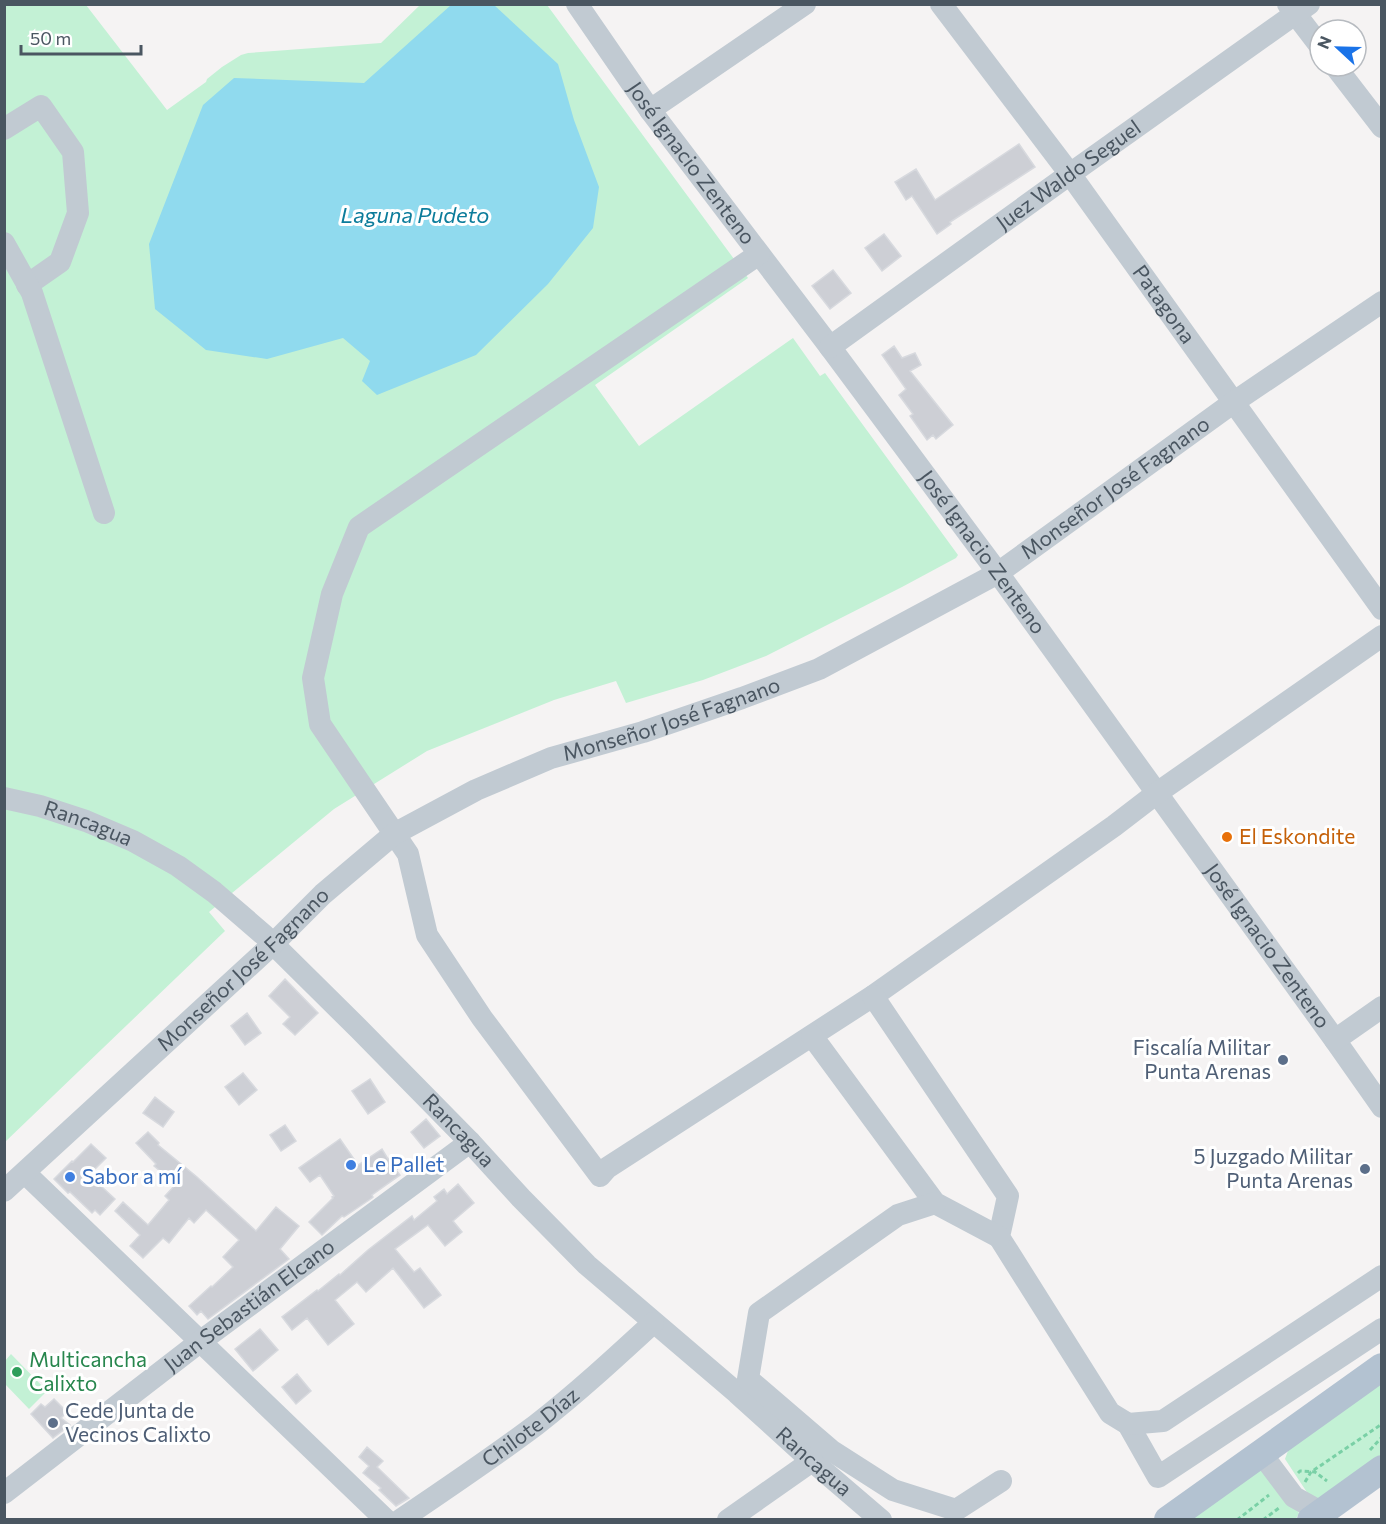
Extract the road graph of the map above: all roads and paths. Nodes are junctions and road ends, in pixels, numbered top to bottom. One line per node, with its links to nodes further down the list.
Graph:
1 (577, 4): 7 (street, José Ignacio Zenteno)
2 (805, 4): 7 (street)
3 (941, 4): 10 (street, Patagona)
4 (1297, 8): 5 (street); 10 (street, Juez Waldo Seguel)
5 (1308, 26)
6 (1344, 78): 8 (street)
7 (650, 110): 12 (street, José Ignacio Zenteno)
8 (1382, 127)
9 (4, 129): 13 (street)
10 (1070, 174): 15 (street, Juez Waldo Seguel); 16 (street, Patagona)
11 (4, 243): 13 (street)
12 (759, 254): 15 (street, José Ignacio Zenteno); 23 (street)
13 (27, 285): 17 (street)
14 (1382, 302): 16 (street, Monseñor José Fagnano)
15 (830, 347): 18 (street, José Ignacio Zenteno)
16 (1234, 402): 18 (street, Monseñor José Fagnano); 19 (street, Patagona)
17 (104, 513)
18 (998, 573): 21 (street, José Ignacio Zenteno); 23 (street, Monseñor José Fagnano)
19 (1382, 609)
20 (1382, 636): 21 (street)
21 (1157, 793): 25 (street); 28 (street, José Ignacio Zenteno)
22 (4, 798): 24 (street, Rancagua)
23 (394, 834): 24 (street, Monseñor José Fagnano); 27 (street)
24 (272, 945): 30 (street, Rancagua); 31 (street, Monseñor José Fagnano)
25 (873, 996): 27 (street); 34 (street)
26 (1382, 1007): 28 (street)
27 (812, 1035): 33 (street)
28 (1335, 1040): 29 (street, José Ignacio Zenteno)
29 (1382, 1107)
30 (470, 1142): 36 (street, Rancagua); 38 (street, Juan Sebastián Elcano)
31 (25, 1173): 32 (street, Monseñor José Fagnano); 38 (street)
32 (4, 1191)
33 (935, 1203): 34 (street); 47 (street)
34 (999, 1237): 40 (street)
35 (1382, 1276): 40 (street)
36 (653, 1323): 45 (street, Rancagua); 53 (street, Chilote Díaz)
37 (1382, 1329): 40 (street)
38 (201, 1341): 50 (street, Juan Sebastián Elcano); 52 (street)
39 (1382, 1367): 43 (main road)
40 (1128, 1424)
41 (1382, 1424): 46 (path)
42 (1382, 1437): 44 (path)
43 (1261, 1453): 49 (street); 56 (main road)
44 (1375, 1460): 51 (main road)
45 (812, 1461): 54 (street); 55 (street, Rancagua)
46 (1311, 1472): 48 (path); 49 (path); 49 (path)
47 (1001, 1481)
48 (1329, 1483)
49 (1289, 1490): 51 (street); 57 (path); 58 (path)
50 (4, 1493)
51 (1319, 1517)
52 (386, 1520)
53 (400, 1520)
54 (728, 1520)
55 (881, 1520)
56 (1168, 1520)
57 (1237, 1520)
58 (1263, 1520)

